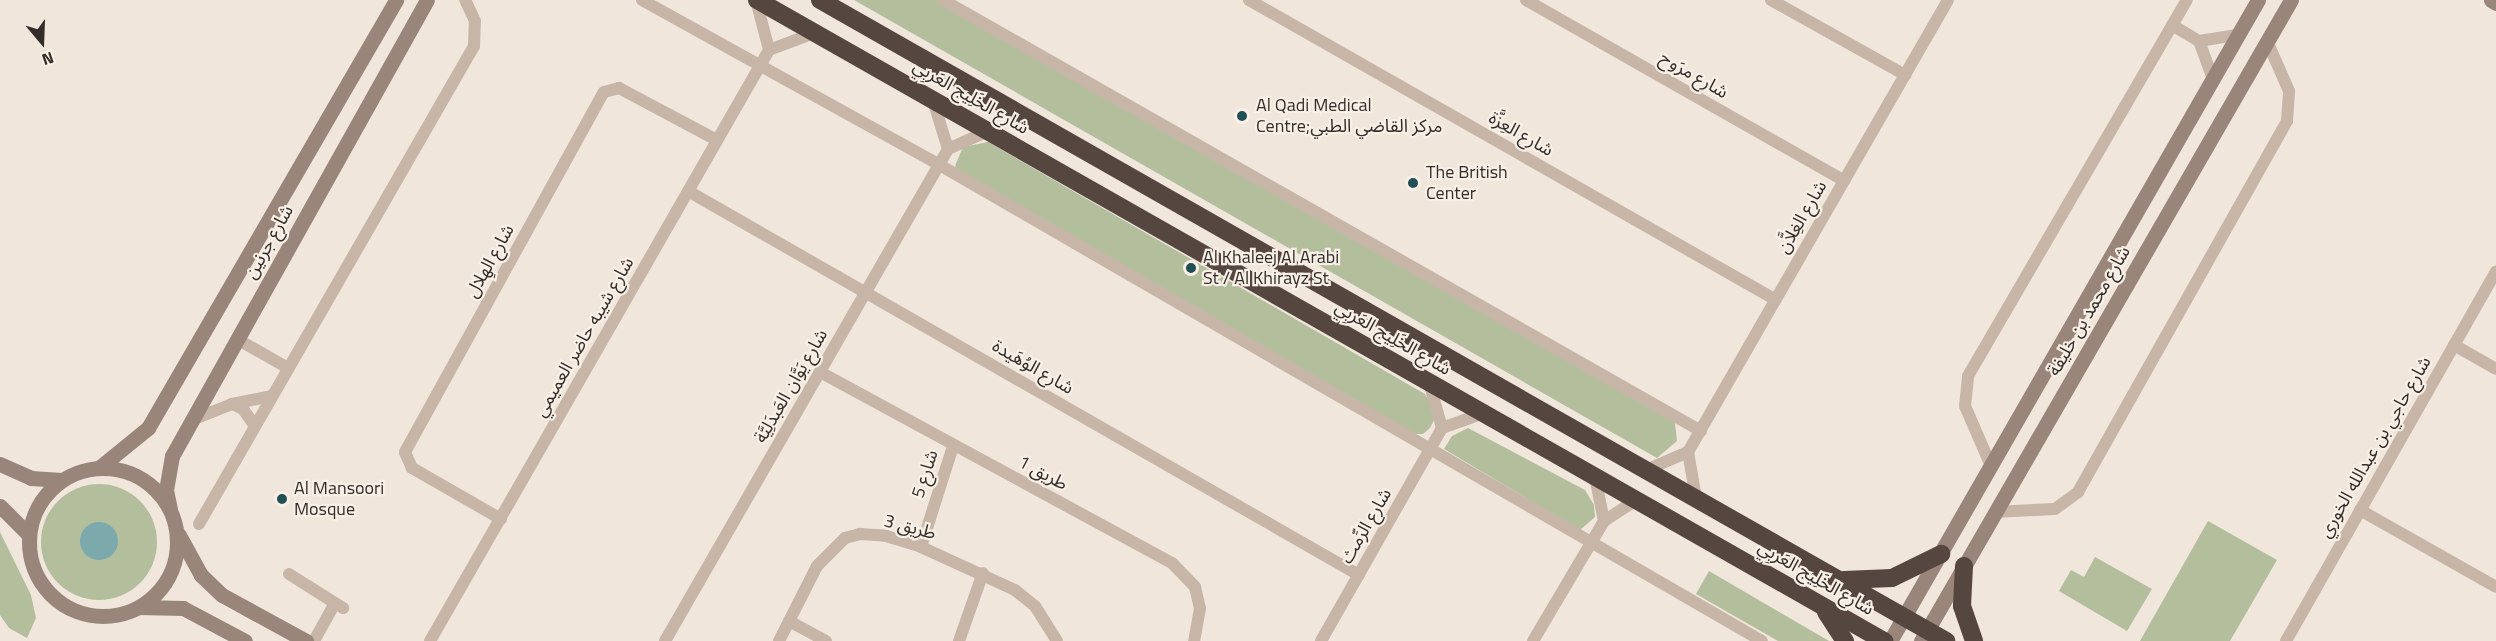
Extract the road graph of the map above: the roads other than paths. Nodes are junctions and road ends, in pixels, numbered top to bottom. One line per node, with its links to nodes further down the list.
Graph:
1 (396, 0): 54 (main road, شارع جرنين)
2 (427, 0): 36 (main road, شارع جرنين)
3 (465, 0): 38 (street)
4 (642, 0): 23 (street)
5 (757, 0): 18 (highway, شارع الخَلِيج العَربِي); 22 (street)
6 (820, 0): 55 (highway, شارع الخَلِيج العَربِي)
7 (943, 0): 48 (street)
8 (1249, 0): 35 (street, شارع العِزَّة)
9 (1526, 0): 31 (street, شارع مرَوح)
10 (1771, 0): 24 (street)
11 (1948, 0): 24 (street, شارع الغِلاَّن)
12 (2187, 0): 17 (street)
13 (2258, 0): 19 (main road, شارع محمد بن خليفة)
14 (2291, 0): 21 (main road, شارع محمد بن خليفة)
15 (2491, 0): 16 (main road)
16 (2496, 3)
17 (2172, 25): 20 (street); 53 (street)
18 (814, 33): 22 (street); 26 (highway, شارع الخَلِيج العَربِي)
19 (2238, 35): 20 (street); 25 (main road, شارع محمد بن خليفة)
20 (2199, 41): 25 (street)
21 (2267, 41): 63 (main road, شارع محمد بن خليفة); 63 (street)
22 (769, 50): 23 (street, شارع شيبه حاضر العميمي)
23 (759, 68): 28 (street, شارع شيبه حاضر العميمي); 30 (street)
24 (1905, 75): 31 (street, شارع الغِلاَّن)
25 (2213, 78): 53 (main road, شارع محمد بن خليفة)
26 (933, 100): 27 (highway, شارع الخَلِيج العَربِي); 29 (street)
27 (988, 131): 29 (street, شارع يَوَّان العَبدَلِيَّة); 41 (highway, شارع الخَلِيج العَربِي)
28 (717, 140): 32 (street, شارع شيبه حاضر العميمي); 64 (street, شارع الهِلال)
29 (948, 150): 30 (street, شارع يَوَّان العَبدَلِيَّة)
30 (938, 164): 34 (street, شارع يَوَّان العَبدَلِيَّة); 50 (street)
31 (1844, 181): 35 (street, شارع الغِلاَّن)
32 (688, 191): 34 (street, شارع الوُهَيدة); 64 (street, شارع شيبه حاضر العميمي)
33 (2496, 271): 37 (street, شارع حاجي بن عبدالله الخوري)
34 (866, 292): 40 (street, شارع يَوَّان العَبدَلِيَّة); 75 (street, شارع الوُهَيدة)
35 (1776, 300): 48 (street, شارع الغِلاَّن)
36 (237, 339): 38 (street); 45 (main road, شارع جرنين)
37 (2454, 345): 39 (street); 62 (street, شارع حاجي بن عبدالله الخوري)
38 (288, 368): 42 (street)
39 (2496, 369)
40 (820, 372): 49 (street, طريق 1); 87 (street, شارع يَوَّان العَبدَلِيَّة)
41 (1429, 382): 44 (highway, شارع الخَلِيج العَربِي); 47 (street)
42 (272, 396): 43 (street); 46 (street)
43 (232, 404): 45 (street); 46 (street)
44 (1484, 413): 47 (street); 56 (highway, شارع الخَلِيج العَربِي)
45 (189, 423): 61 (main road, شارع جرنين)
46 (255, 426): 66 (street)
47 (1443, 428): 50 (street, شارع الرِّمث)
48 (1701, 431): 51 (street, شارع الغِلاَّن)
49 (953, 446): 70 (street, شارع 5); 92 (street, طريق 1)
50 (1430, 450): 69 (street); 75 (street, شارع الرِّمث)
51 (1688, 452): 55 (street); 58 (street)
52 (0, 464): 57 (main road)
53 (1991, 466): 71 (main road, شارع محمد بن خليفة)
54 (100, 467): 57 (main road); 61 (main road)
55 (1646, 470): 58 (highway, شارع الخَلِيج العَربِي)
56 (1595, 477): 59 (highway, شارع الخَلِيج العَربِي); 65 (street)
57 (61, 480): 68 (main road)
58 (1696, 498): 76 (highway, شارع الخَلِيج العَربِي)
59 (1636, 500): 65 (street); 78 (highway, شارع الخَلِيج العَربِي)
60 (0, 506): 68 (main road)
61 (170, 509): 67 (main road)
62 (2360, 510): 77 (street); 101 (street, شارع حاجي بن عبدالله الخوري)
63 (1995, 512): 72 (main road, شارع محمد بن خليفة)
64 (501, 519): 86 (street, شارع شيبه حاضر العميمي)
65 (1604, 521): 69 (street)
66 (199, 524)
67 (177, 532): 79 (main road); 84 (main road)
68 (29, 535): 79 (main road)
69 (1589, 544): 94 (street); 95 (street)
70 (921, 547): 73 (street, طريق 3); 81 (street, طريق 3)
71 (1941, 554): 76 (highway); 80 (main road, شارع محمد بن خليفة)
72 (1964, 566): 82 (main road, شارع محمد بن خليفة); 100 (highway)
73 (983, 573): 90 (street); 91 (street, طريق 3)
74 (289, 574): 85 (street)
75 (1359, 575): 93 (street, شارع الرِّمث)
76 (1843, 580): 80 (highway, شارع الخَلِيج العَربِي)
77 (2496, 587)
78 (1818, 604): 96 (highway); 97 (highway, شارع الخَلِيج العَربِي)
79 (139, 607): 83 (main road)
80 (1905, 617): 82 (highway, شارع الخَلِيج العَربِي); 98 (main road, شارع محمد بن خليفة)
81 (789, 621): 88 (street, طريق 3); 89 (street)
82 (1924, 635): 99 (highway, شارع الخَلِيج العَربِي)
83 (245, 641)
84 (306, 641)
85 (314, 641)
86 (430, 641)
87 (666, 641)
88 (779, 641)
89 (826, 641)
90 (959, 641)
91 (1057, 641)
92 (1194, 641)
93 (1321, 641)
94 (1533, 641)
95 (1762, 641)
96 (1845, 641)
97 (1884, 641)
98 (1890, 641)
99 (1946, 641)
100 (1974, 641)
101 (2286, 641)

